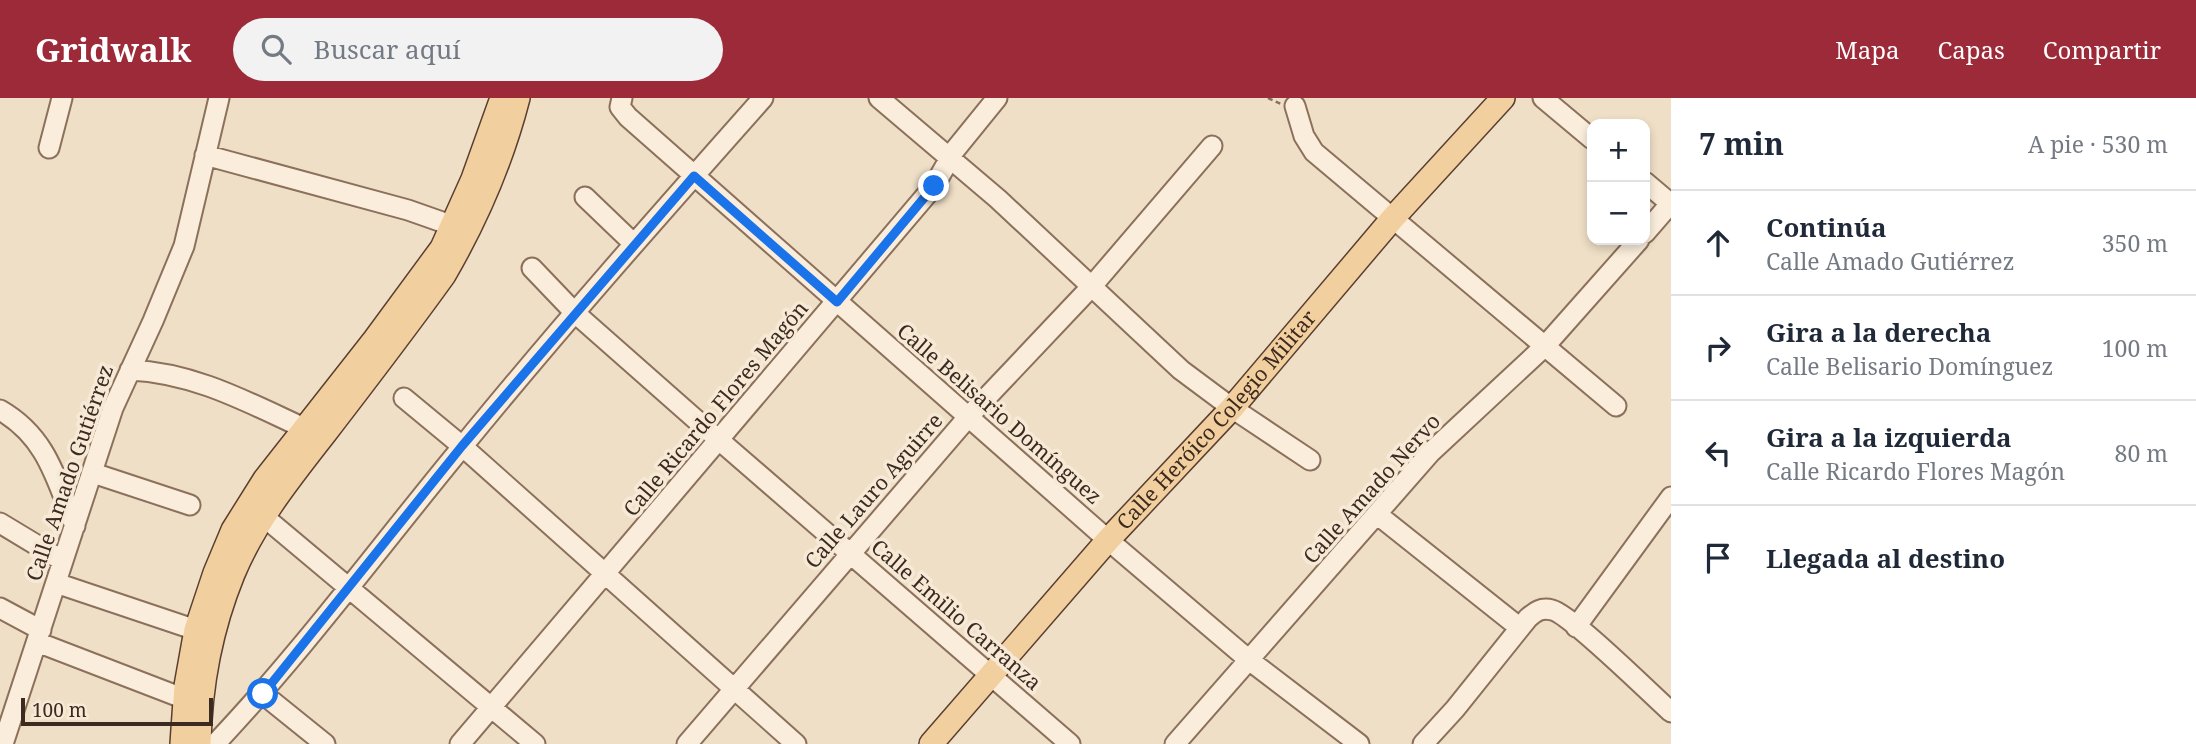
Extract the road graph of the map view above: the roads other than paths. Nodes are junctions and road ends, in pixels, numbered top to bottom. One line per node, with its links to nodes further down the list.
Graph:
1 (62, 98): 14 (street)
2 (219, 98): 15 (street, Calle Amado Gutiérrez)
3 (502, 98): 23 (main road)
4 (518, 98): 23 (main road)
5 (763, 98): 17 (street)
6 (879, 98): 16 (street)
7 (997, 98): 16 (street, Calle Ricardo Flores Magón)
8 (1503, 98): 21 (main road, Calle Heróico Colegio Militar)
9 (1543, 98): 12 (street)
10 (621, 102): 17 (street, Calle Belisario Domínguez)
11 (1294, 106): 21 (street)
12 (1587, 135)
13 (1212, 146): 27 (street, Calle Lauro Aguirre)
14 (49, 148)
15 (205, 155): 23 (street); 31 (street, Calle Amado Gutiérrez)
16 (950, 158): 27 (street); 28 (street, Calle Ricardo Flores Magón)
17 (694, 176): 24 (street); 28 (street, Calle Belisario Domínguez)
18 (1650, 186): 20 (street)
19 (585, 197): 24 (street)
20 (1671, 204): 22 (street)
21 (1393, 218): 30 (street); 34 (main road, Calle Heróico Colegio Militar)
22 (1650, 227)
23 (459, 232): 37 (main road); 45 (main road)
24 (634, 244): 29 (street)
25 (1635, 245): 30 (street, Calle Amado Nervo)
26 (532, 268): 29 (street, Calle Emilio Carranza)
27 (1092, 286): 34 (street); 36 (street, Calle Lauro Aguirre)
28 (837, 302): 36 (street, Calle Belisario Domínguez); 38 (street, Calle Ricardo Flores Magón)
29 (575, 313): 38 (street, Calle Emilio Carranza); 39 (street)
30 (1545, 346): 33 (street); 44 (street, Calle Amado Nervo)
31 (130, 370): 37 (street); 41 (street, Calle Amado Gutiérrez)
32 (404, 398): 39 (street)
33 (1616, 406)
34 (1232, 408): 40 (street); 48 (main road, Calle Heróico Colegio Militar)
35 (0, 410): 47 (street)
36 (969, 416): 48 (street, Calle Belisario Domínguez); 49 (street, Calle Lauro Aguirre)
37 (306, 429): 57 (main road)
38 (719, 440): 49 (street, Calle Emilio Carranza); 51 (street, Calle Ricardo Flores Magón)
39 (462, 446): 51 (street); 53 (street)
40 (1310, 460)
41 (93, 473): 43 (street); 47 (street, Calle Amado Gutiérrez)
42 (1671, 496): 55 (street)
43 (190, 505)
44 (1378, 515): 56 (street); 59 (street, Calle Amado Nervo)
45 (263, 516): 53 (street); 68 (main road)
46 (0, 523): 50 (street)
47 (75, 526): 50 (street, Calle Amado Gutiérrez)
48 (1108, 540): 59 (street, Calle Belisario Domínguez); 60 (main road, Calle Heróico Colegio Militar)
49 (850, 555): 60 (street, Calle Emilio Carranza); 61 (street, Calle Lauro Aguirre)
50 (63, 561): 52 (street, Calle Amado Gutiérrez)
51 (605, 575): 61 (street); 64 (street, Calle Ricardo Flores Magón)
52 (56, 583): 57 (street); 58 (street, Calle Amado Gutiérrez)
53 (350, 587): 62 (street); 64 (street)
54 (0, 608): 58 (street)
55 (1576, 627): 56 (street); 65 (street)
56 (1520, 628): 79 (street)
57 (196, 630): 63 (main road)
58 (39, 636): 63 (street); 66 (street, Calle Amado Gutiérrez)
59 (1249, 660): 77 (street, Calle Amado Nervo); 78 (street, Calle Belisario Domínguez)
60 (991, 675): 75 (main road, Calle Heróico Colegio Militar); 76 (street, Calle Emilio Carranza)
61 (735, 689): 73 (street, Calle Lauro Aguirre); 74 (street)
62 (263, 694): 69 (street); 70 (street)
63 (185, 699): 67 (main road)
64 (492, 707): 71 (street, Calle Ricardo Flores Magón); 72 (street)
65 (1671, 712)
66 (3, 744)
67 (182, 744)
68 (199, 744)
69 (215, 744)
70 (326, 744)
71 (460, 744)
72 (535, 744)
73 (687, 744)
74 (796, 744)
75 (931, 744)
76 (1070, 744)
77 (1175, 744)
78 (1359, 744)
79 (1423, 744)

